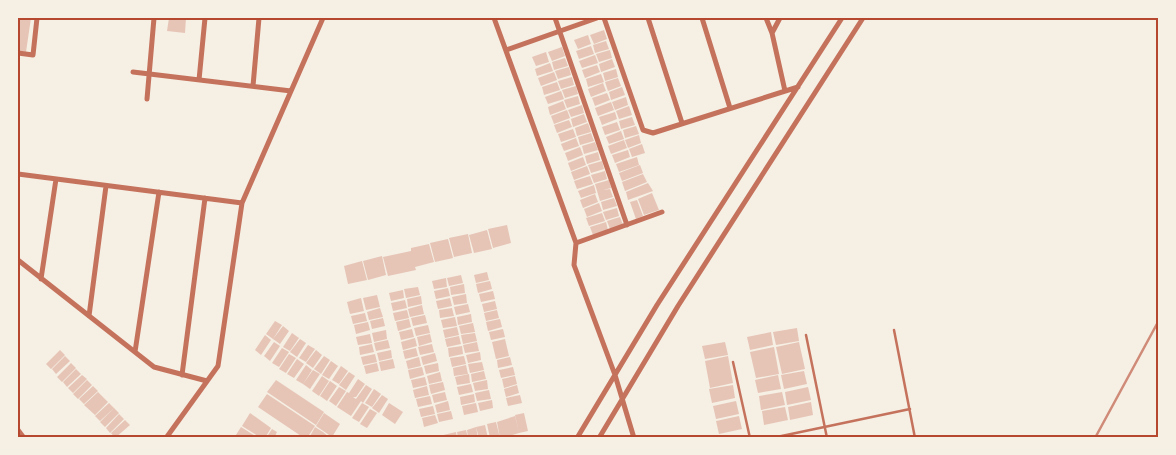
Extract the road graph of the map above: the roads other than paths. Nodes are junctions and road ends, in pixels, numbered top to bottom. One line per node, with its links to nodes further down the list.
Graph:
1 (37, 18): 19 (street)
2 (154, 18): 21 (street)
3 (205, 18): 22 (street)
4 (259, 18): 23 (street)
5 (323, 18): 25 (street)
6 (494, 18): 18 (street)
7 (555, 18): 16 (street)
8 (597, 18): 16 (street)
9 (604, 18): 29 (street)
10 (648, 18): 29 (street)
11 (702, 18): 28 (street)
12 (766, 18): 17 (street)
13 (780, 18): 17 (street)
14 (842, 18): 24 (street)
15 (862, 18): 49 (street)
16 (559, 31): 18 (street); 37 (street)
17 (772, 33): 26 (street)
18 (506, 50): 38 (street)
19 (18, 53)
20 (133, 72): 21 (street)
21 (150, 74): 22 (street); 27 (street)
22 (199, 80): 23 (street)
23 (254, 86): 25 (street)
24 (798, 87): 26 (street); 47 (street)
25 (291, 91): 35 (street)
26 (786, 91): 28 (street)
27 (147, 99)
28 (730, 108): 29 (street)
29 (682, 123)
30 (18, 174): 31 (street)
31 (56, 179): 32 (street); 40 (street)
32 (106, 186): 33 (street); 41 (street)
33 (159, 192): 34 (street); 44 (street)
34 (205, 198): 35 (street); 46 (street)
35 (242, 203): 48 (street)
36 (662, 212): 37 (street)
37 (627, 225): 38 (street)
38 (576, 243): 47 (street)
39 (18, 260): 40 (street)
40 (41, 279): 41 (street)
41 (89, 316): 44 (street)
42 (894, 330): 50 (lane)
43 (806, 335): 51 (lane)
44 (135, 352): 46 (street)
45 (733, 362): 58 (lane)
46 (182, 374): 48 (street)
47 (615, 375): 49 (street); 55 (street)
48 (207, 381): 54 (street)
49 (622, 398): 56 (street); 57 (street)
50 (910, 408): 51 (lane); 61 (lane)
51 (824, 426): 59 (lane); 60 (lane)
52 (18, 430): 53 (street)
53 (24, 438)
54 (166, 438)
55 (577, 438)
56 (599, 438)
57 (634, 438)
58 (750, 438)
59 (772, 438)
60 (826, 438)
61 (915, 438)

